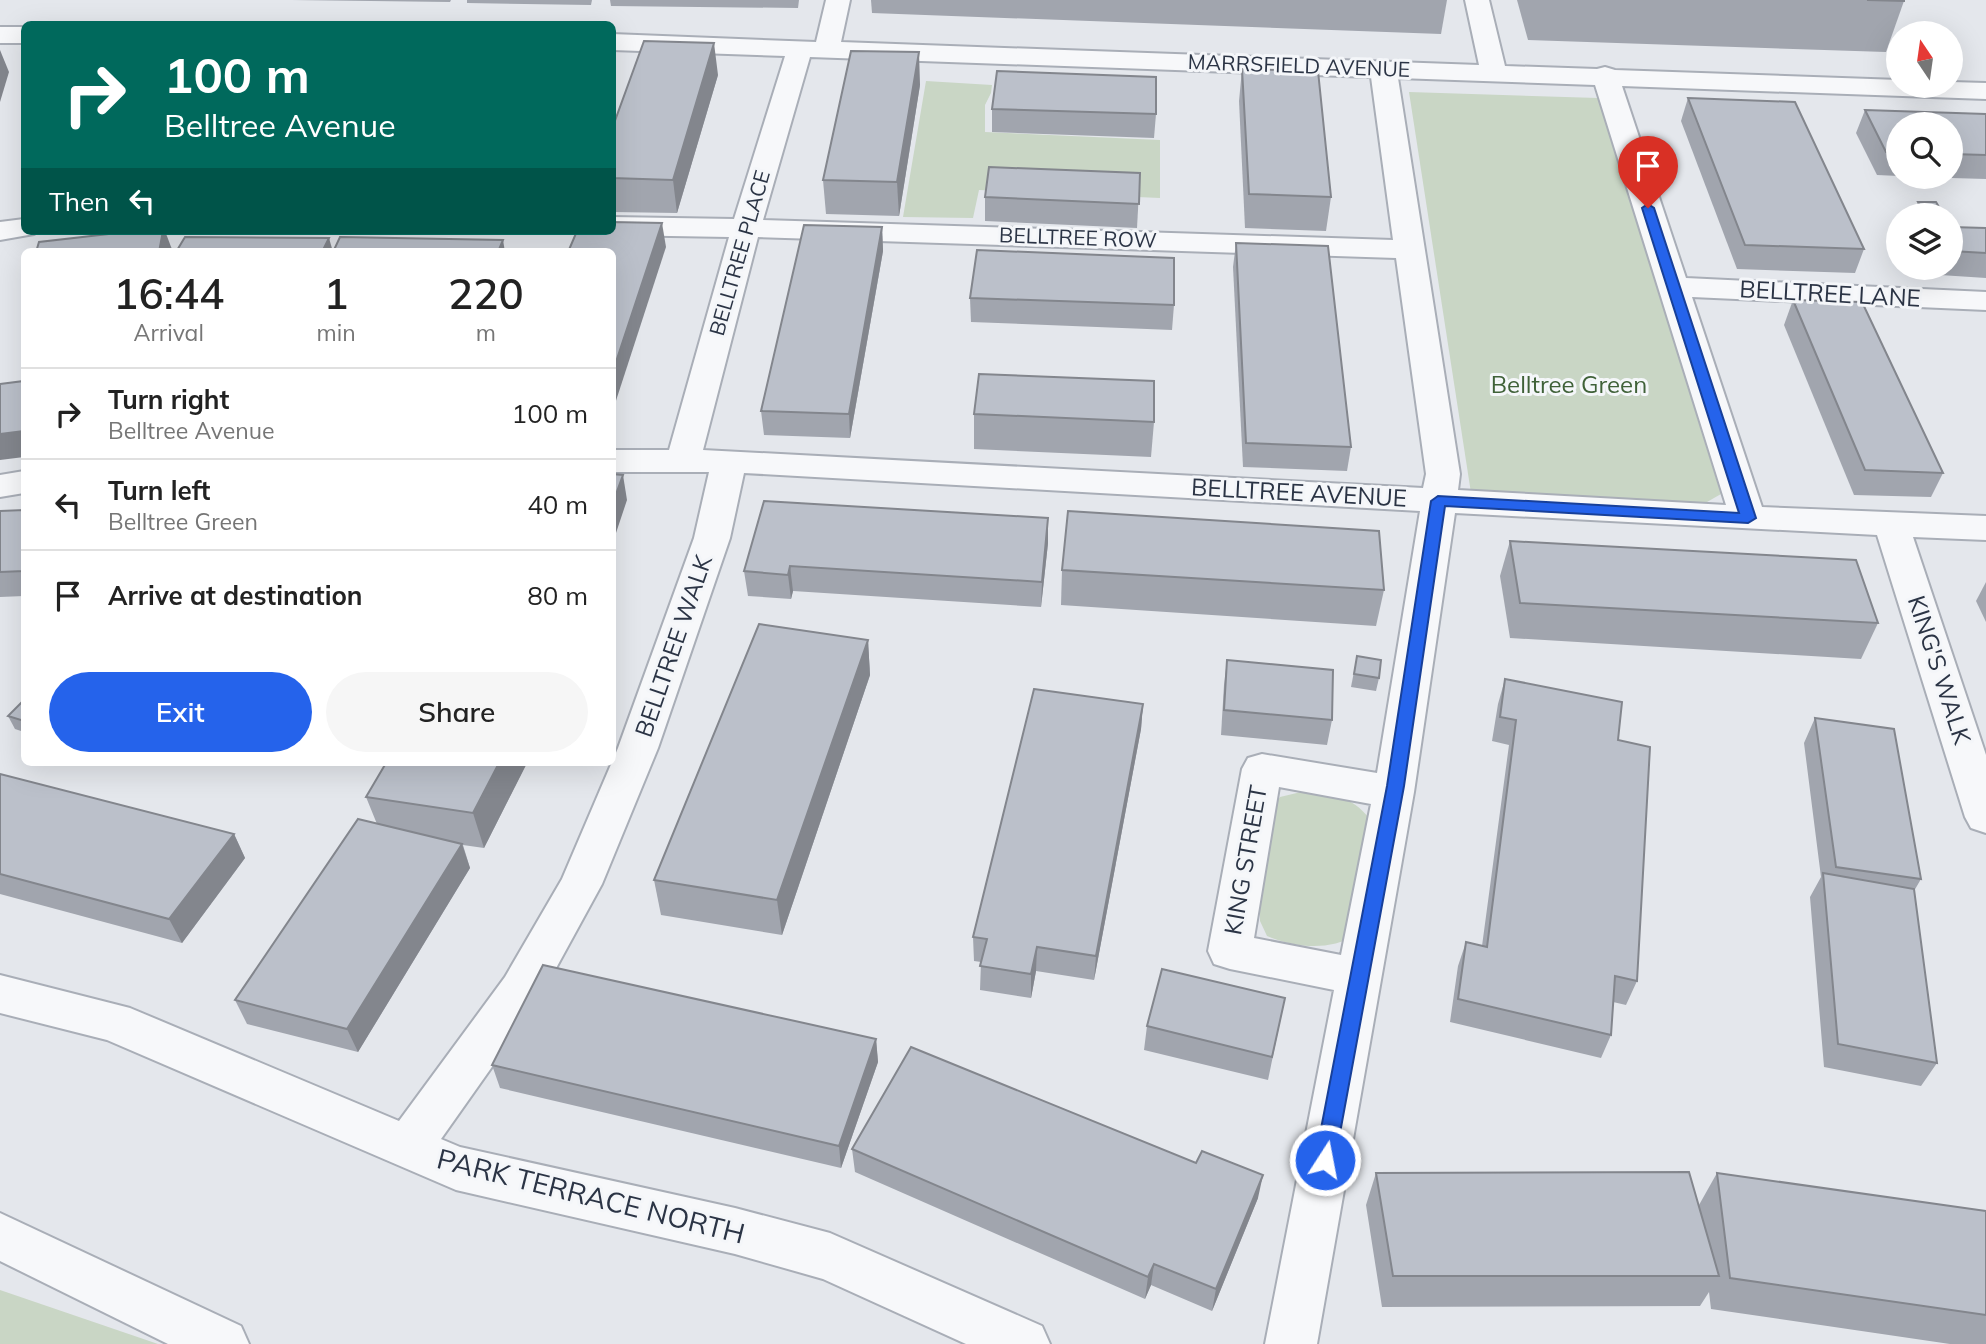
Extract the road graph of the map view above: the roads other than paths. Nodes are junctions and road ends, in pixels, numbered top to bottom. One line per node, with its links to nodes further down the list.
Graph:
1 (838, 0): 6 (street, BELLTREE PLACE)
2 (1477, 0): 8 (street)
3 (0, 35): 4 (street)
4 (21, 35)
5 (616, 41): 6 (street, MARRSFIELD AVENUE)
6 (813, 48): 7 (street, MARRSFIELD AVENUE); 13 (street, BELLTREE PLACE)
7 (1383, 69): 8 (street, MARRSFIELD AVENUE); 15 (street)
8 (1494, 73): 9 (street, MARRSFIELD AVENUE)
9 (1605, 75): 10 (street, MARRSFIELD AVENUE); 16 (street)
10 (1986, 90)
11 (616, 226): 13 (street, BELLTREE ROW)
12 (21, 228): 14 (street)
13 (746, 228): 15 (street, BELLTREE ROW); 18 (street, BELLTREE PLACE)
14 (0, 232)
15 (1409, 248): 23 (street)
16 (1673, 286): 17 (street, BELLTREE LANE); 24 (street)
17 (1986, 301)
18 (683, 460): 19 (street, BELLTREE AVENUE); 20 (street, BELLTREE AVENUE)
19 (616, 461)
20 (729, 461): 23 (street, BELLTREE AVENUE); 31 (street, BELLTREE WALK)
21 (21, 482): 22 (street)
22 (0, 485)
23 (1438, 501): 24 (street, BELLTREE AVENUE); 27 (street)
24 (1748, 518): 25 (street, BELLTREE AVENUE)
25 (1891, 524): 26 (street, BELLTREE AVENUE); 28 (street, KING'S WALK)
26 (1986, 528)
27 (1394, 792): 29 (street); 29 (street, KING STREET)
28 (1986, 817)
29 (1360, 977): 35 (street)
30 (0, 994): 31 (street, PARK TERRACE NORTH)
31 (407, 1148): 34 (street, PARK TERRACE NORTH)
32 (0, 1236): 33 (street)
33 (223, 1344)
34 (1024, 1344)
35 (1291, 1344)

